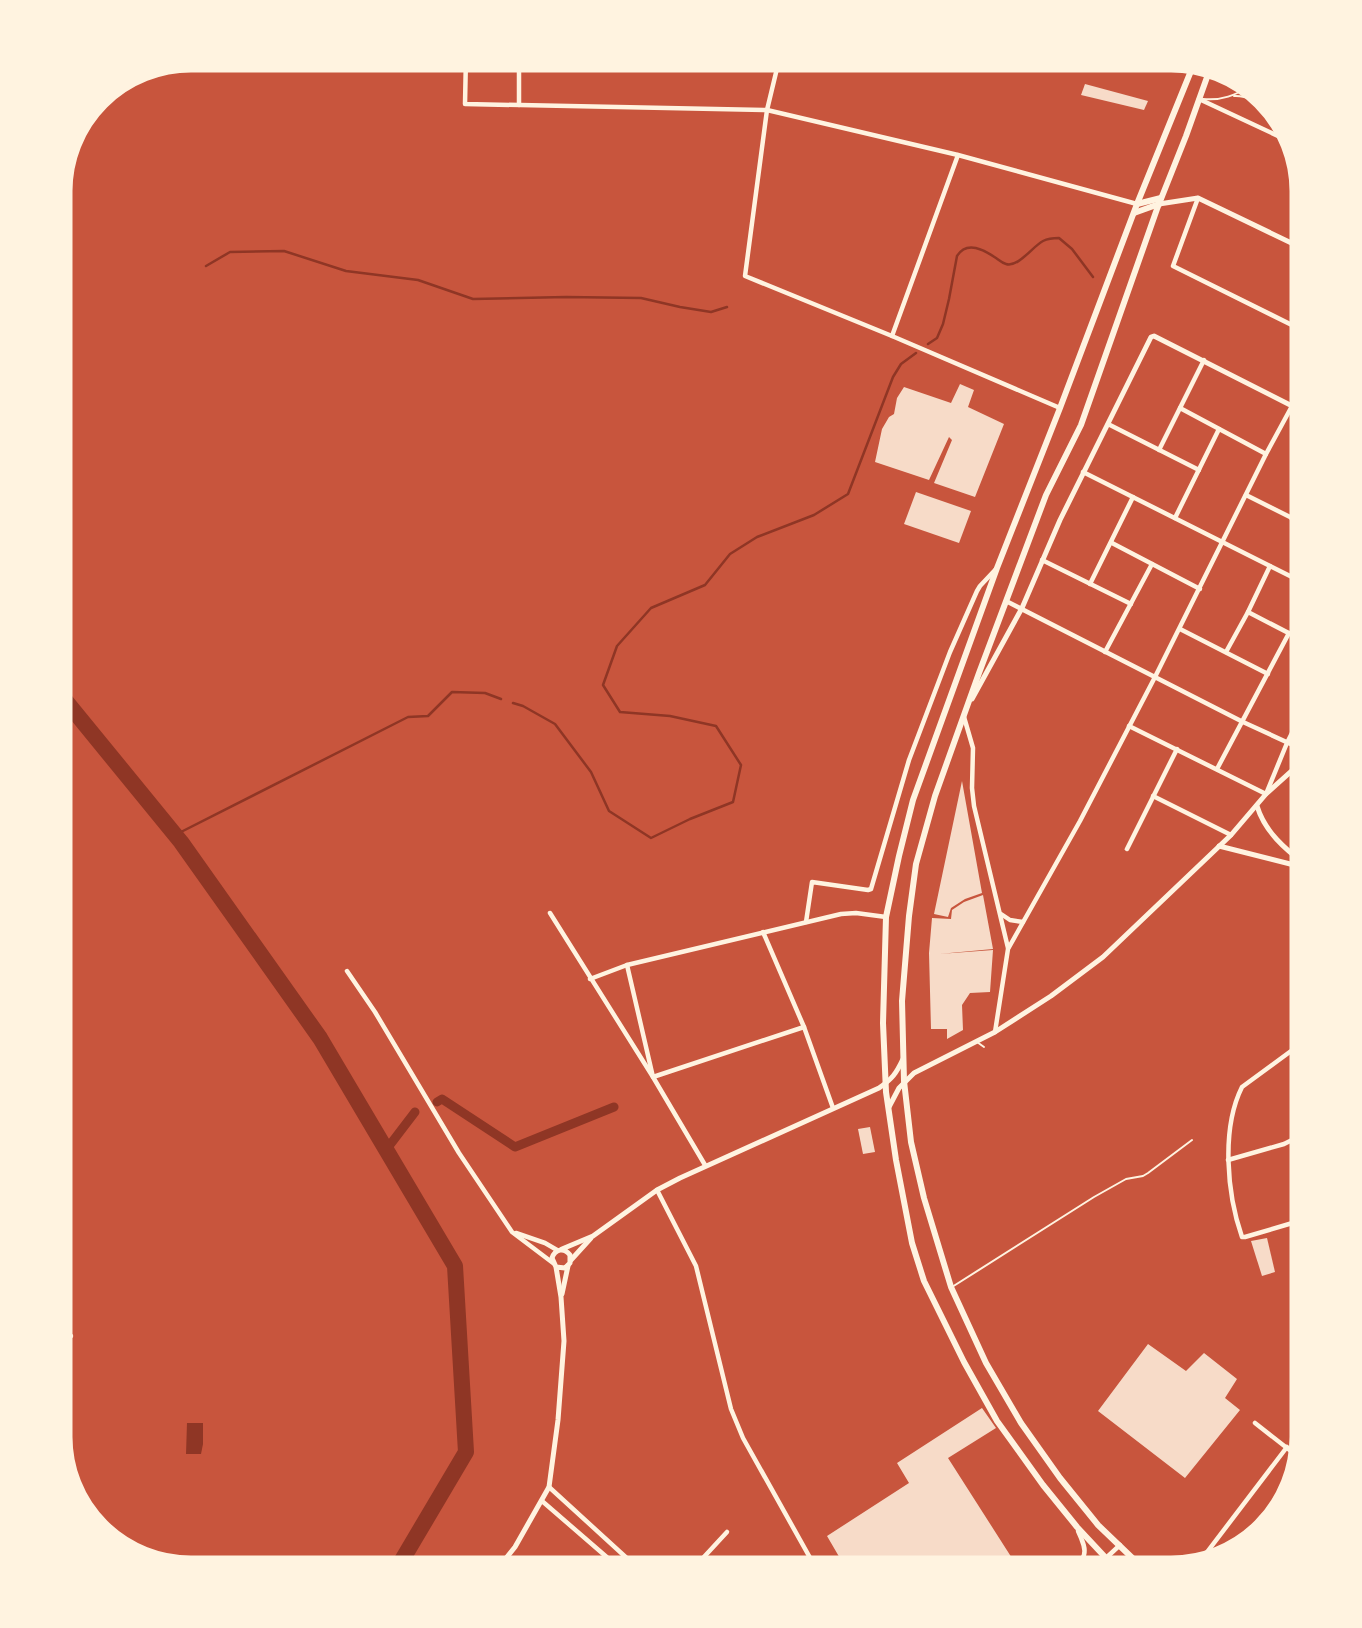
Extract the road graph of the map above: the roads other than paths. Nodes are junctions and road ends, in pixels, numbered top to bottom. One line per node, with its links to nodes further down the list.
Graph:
1 (466, 68): 10 (street)
2 (519, 68): 10 (street)
3 (777, 69): 11 (street)
4 (1191, 71): 16 (main road)
5 (1208, 74): 9 (main road)
6 (1242, 91): 7 (lane)
7 (1234, 96): 8 (lane); 9 (lane)
8 (1251, 98)
9 (1199, 99): 12 (street); 15 (main road)
10 (519, 105): 11 (street)
11 (767, 110): 13 (street); 20 (street)
12 (1280, 137)
13 (958, 155): 16 (street); 20 (street)
14 (1198, 198): 15 (street); 18 (street); 19 (street)
15 (1160, 201): 16 (main road); 17 (main road); 45 (main road)
16 (1137, 204): 17 (main road)
17 (1134, 213): 23 (main road)
18 (1294, 244)
19 (1294, 326)
20 (892, 336): 23 (street)
21 (1204, 360): 22 (street); 24 (street); 25 (street)
22 (1292, 406): 28 (street)
23 (1060, 408): 41 (main road)
24 (1181, 408): 26 (street); 27 (street)
25 (1108, 424): 27 (street); 30 (street)
26 (1219, 429): 28 (street); 29 (street)
27 (1158, 451): 29 (street)
28 (1266, 454): 31 (street)
29 (1199, 470): 34 (street)
30 (1083, 472): 32 (street); 38 (street)
31 (1246, 495): 35 (street); 37 (street)
32 (1133, 497): 34 (street); 36 (street)
33 (1294, 515): 35 (street)
34 (1175, 518): 37 (street)
35 (1292, 519)
36 (1112, 543): 39 (street); 43 (street)
37 (1223, 543): 40 (street); 44 (street)
38 (1042, 560): 43 (street); 47 (street)
39 (1152, 564): 44 (street); 46 (street)
40 (1270, 566): 42 (street); 48 (street)
41 (997, 568): 75 (main road); 76 (street)
42 (1294, 578)
43 (1090, 584): 46 (street)
44 (1200, 589): 49 (street)
45 (1006, 601): 47 (street); 56 (main road)
46 (1130, 604): 52 (street)
47 (1021, 608): 52 (street); 56 (street)
48 (1248, 612): 50 (street); 53 (street)
49 (1180, 629): 53 (street); 55 (street)
50 (1289, 633): 51 (street); 54 (street)
51 (1294, 636)
52 (1105, 652): 55 (street)
53 (1226, 652): 54 (street)
54 (1268, 674): 57 (street)
55 (1155, 677): 57 (street); 58 (street)
56 (963, 715): 74 (street); 88 (main road)
57 (1243, 722): 60 (street); 63 (street)
58 (1129, 726): 62 (street); 77 (street)
59 (1294, 729): 60 (street)
60 (1287, 743): 61 (street); 65 (street)
61 (1294, 746)
62 (1177, 749): 63 (street); 66 (street)
63 (1217, 769): 65 (street)
64 (1294, 769): 65 (street)
65 (1266, 794): 67 (street)
66 (1153, 796): 68 (street); 70 (street)
67 (1257, 806): 68 (street); 71 (street)
68 (1231, 835): 69 (street)
69 (1219, 846): 72 (street); 84 (street)
70 (1127, 849)
71 (1294, 855)
72 (1293, 865)
73 (550, 913): 82 (street)
74 (1000, 913): 77 (street); 79 (street)
75 (886, 917): 76 (street); 91 (main road)
76 (806, 922): 78 (street)
77 (1023, 922): 79 (street)
78 (763, 932): 80 (street); 83 (street)
79 (1008, 949): 84 (street)
80 (627, 965): 82 (street); 89 (street)
81 (347, 971): 100 (street)
82 (590, 979): 89 (street)
83 (804, 1027): 89 (street); 92 (street)
84 (995, 1032): 85 (street)
85 (976, 1041): 86 (lane); 90 (street)
86 (984, 1047)
87 (1294, 1049): 96 (street)
88 (903, 1058): 90 (main road); 91 (street)
89 (653, 1077): 97 (street)
90 (904, 1081): 93 (street); 105 (main road)
91 (885, 1083): 92 (street); 93 (main road)
92 (833, 1108): 97 (street)
93 (888, 1108): 112 (main road)
94 (1294, 1139): 96 (street)
95 (1192, 1140): 105 (lane)
96 (1228, 1160): 99 (street)
97 (705, 1165): 98 (street)
98 (657, 1190): 101 (street); 123 (street)
99 (1294, 1222)
100 (512, 1231): 102 (street); 104 (street)
101 (593, 1236): 102 (street); 103 (street)
102 (560, 1250): 103 (street); 104 (street)
103 (570, 1263): 104 (street); 106 (street)
104 (554, 1265): 106 (street)
105 (951, 1287): 115 (main road)
106 (561, 1297): 110 (street)
107 (1255, 1423): 108 (street)
108 (1287, 1447): 109 (street); 117 (street)
109 (1293, 1452)
110 (549, 1487): 111 (street); 114 (street)
111 (542, 1501): 116 (street); 120 (street)
112 (1076, 1527): 119 (main road); 124 (street)
113 (727, 1532): 118 (street)
114 (612, 1545): 116 (street); 122 (street)
115 (1120, 1545): 119 (street); 125 (main road)
116 (604, 1553): 121 (street)
117 (1205, 1555)
118 (703, 1558)
119 (1106, 1559)
120 (505, 1560)
121 (611, 1560)
122 (629, 1560)
123 (811, 1560)
124 (1081, 1560)
125 (1135, 1560)

